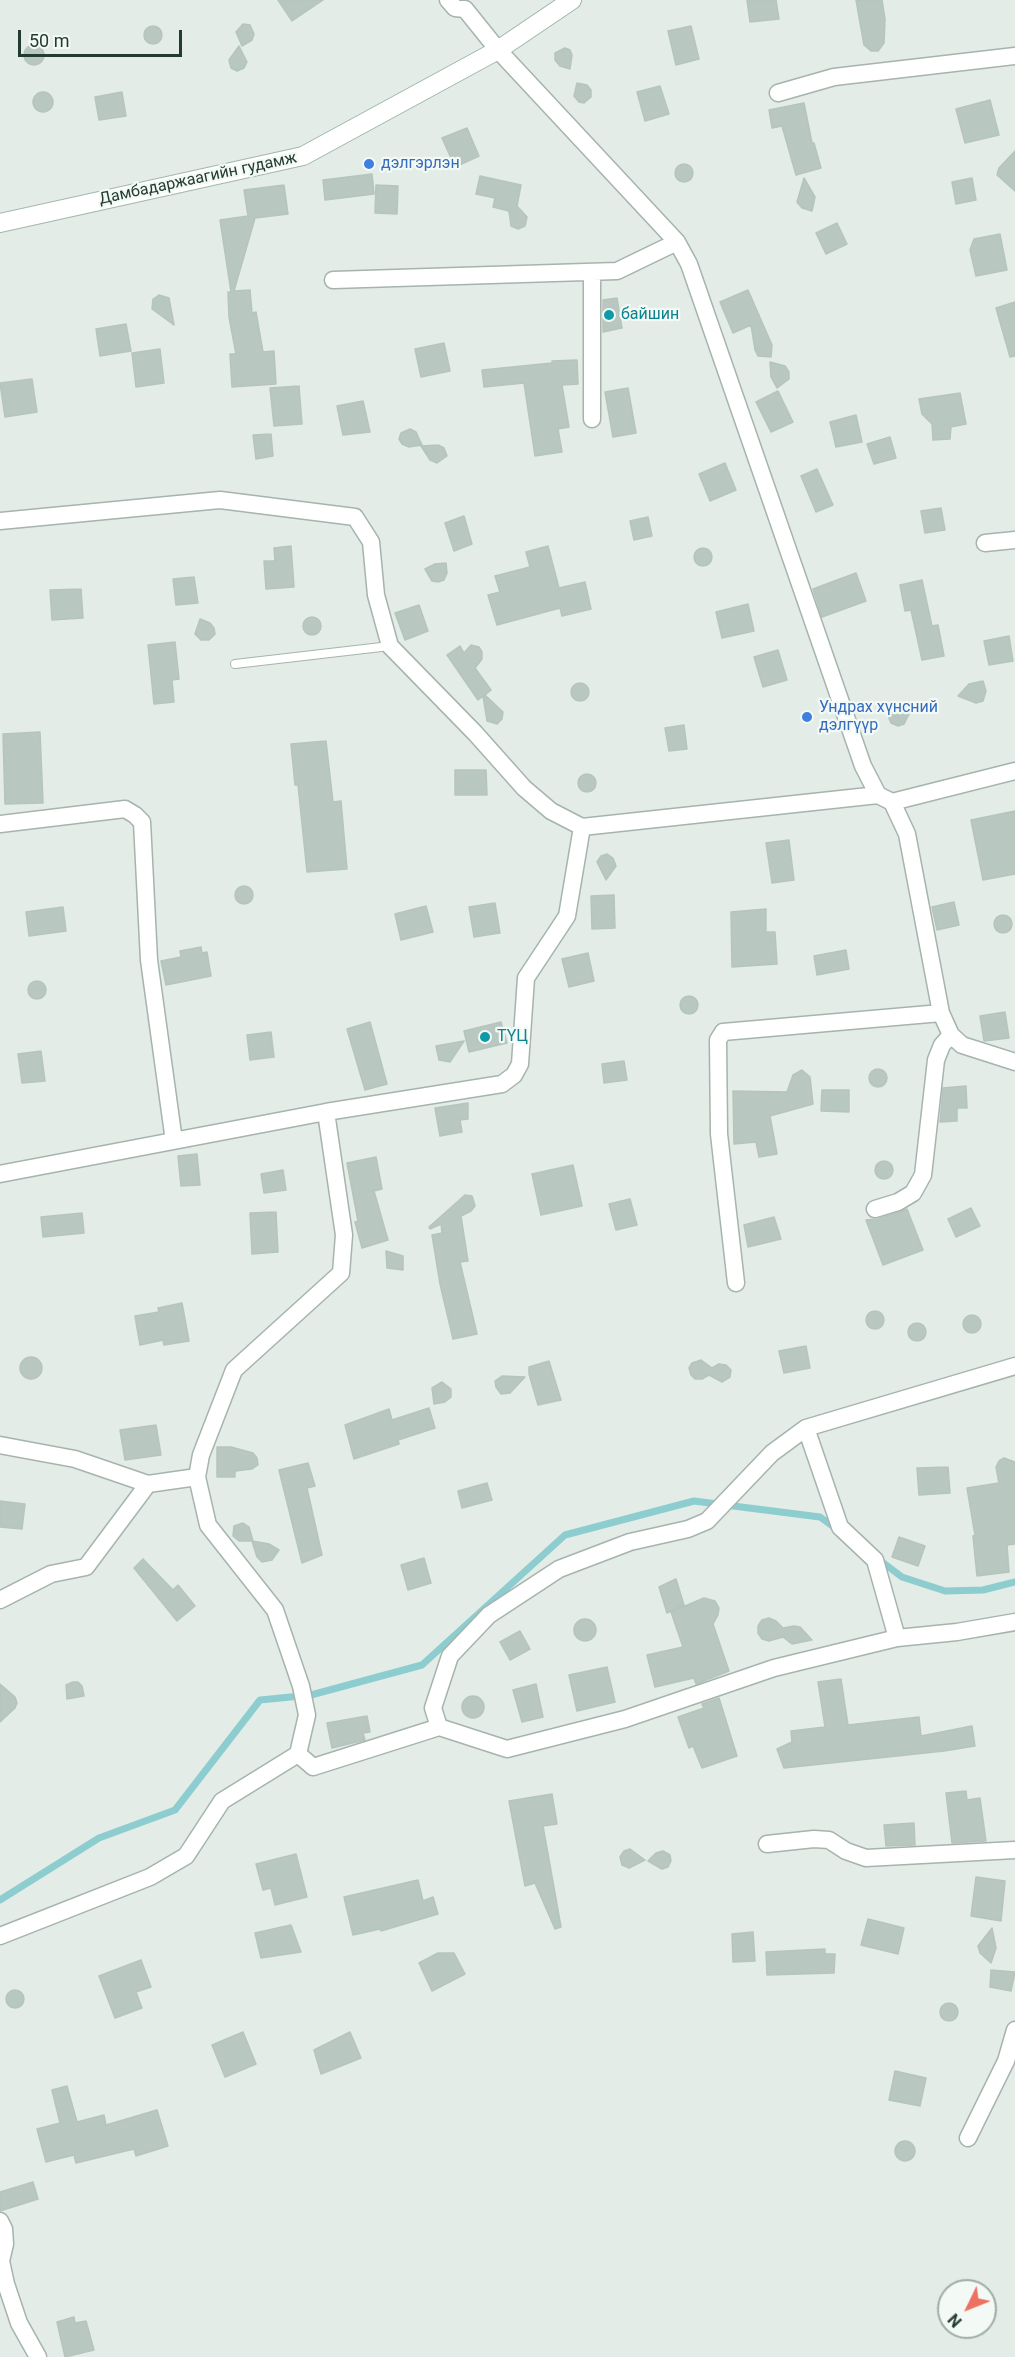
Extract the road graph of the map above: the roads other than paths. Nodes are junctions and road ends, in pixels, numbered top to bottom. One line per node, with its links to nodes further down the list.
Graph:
1 (448, 0): 3 (street)
2 (572, 0): 3 (main road, Дамбадаржаагийн гудамж)
3 (498, 50): 6 (main road, Дамбадаржаагийн гудамж); 7 (street)
4 (1015, 56): 5 (street)
5 (778, 93)
6 (0, 223)
7 (677, 242): 8 (street); 17 (street)
8 (592, 273): 9 (street); 10 (street)
9 (333, 280)
10 (592, 419)
11 (0, 521): 14 (street)
12 (1015, 540): 13 (street)
13 (985, 543)
14 (390, 646): 15 (lane); 19 (street)
15 (234, 664)
16 (1015, 771): 17 (street)
17 (885, 799): 19 (street); 20 (street)
18 (0, 824): 24 (street)
19 (582, 827): 23 (street)
20 (941, 1013): 21 (street); 27 (street)
21 (951, 1035): 22 (street); 26 (street)
22 (1015, 1062)
23 (326, 1112): 24 (street); 31 (street)
24 (178, 1140): 25 (street)
25 (0, 1174)
26 (875, 1209)
27 (736, 1283)
28 (1015, 1366): 29 (street)
29 (806, 1428): 35 (street); 36 (street)
30 (0, 1444): 32 (street)
31 (197, 1477): 32 (street); 37 (street)
32 (148, 1484): 33 (street)
33 (0, 1600)
34 (1015, 1622): 35 (street)
35 (897, 1638): 36 (street)
36 (439, 1726): 37 (street)
37 (298, 1754): 40 (street)
38 (767, 1844): 39 (street)
39 (1015, 1850)
40 (0, 1936)
41 (1015, 2030): 42 (street)
42 (1010, 2066): 43 (street)
43 (968, 2138)
44 (0, 2222): 45 (street)
45 (38, 2357)

